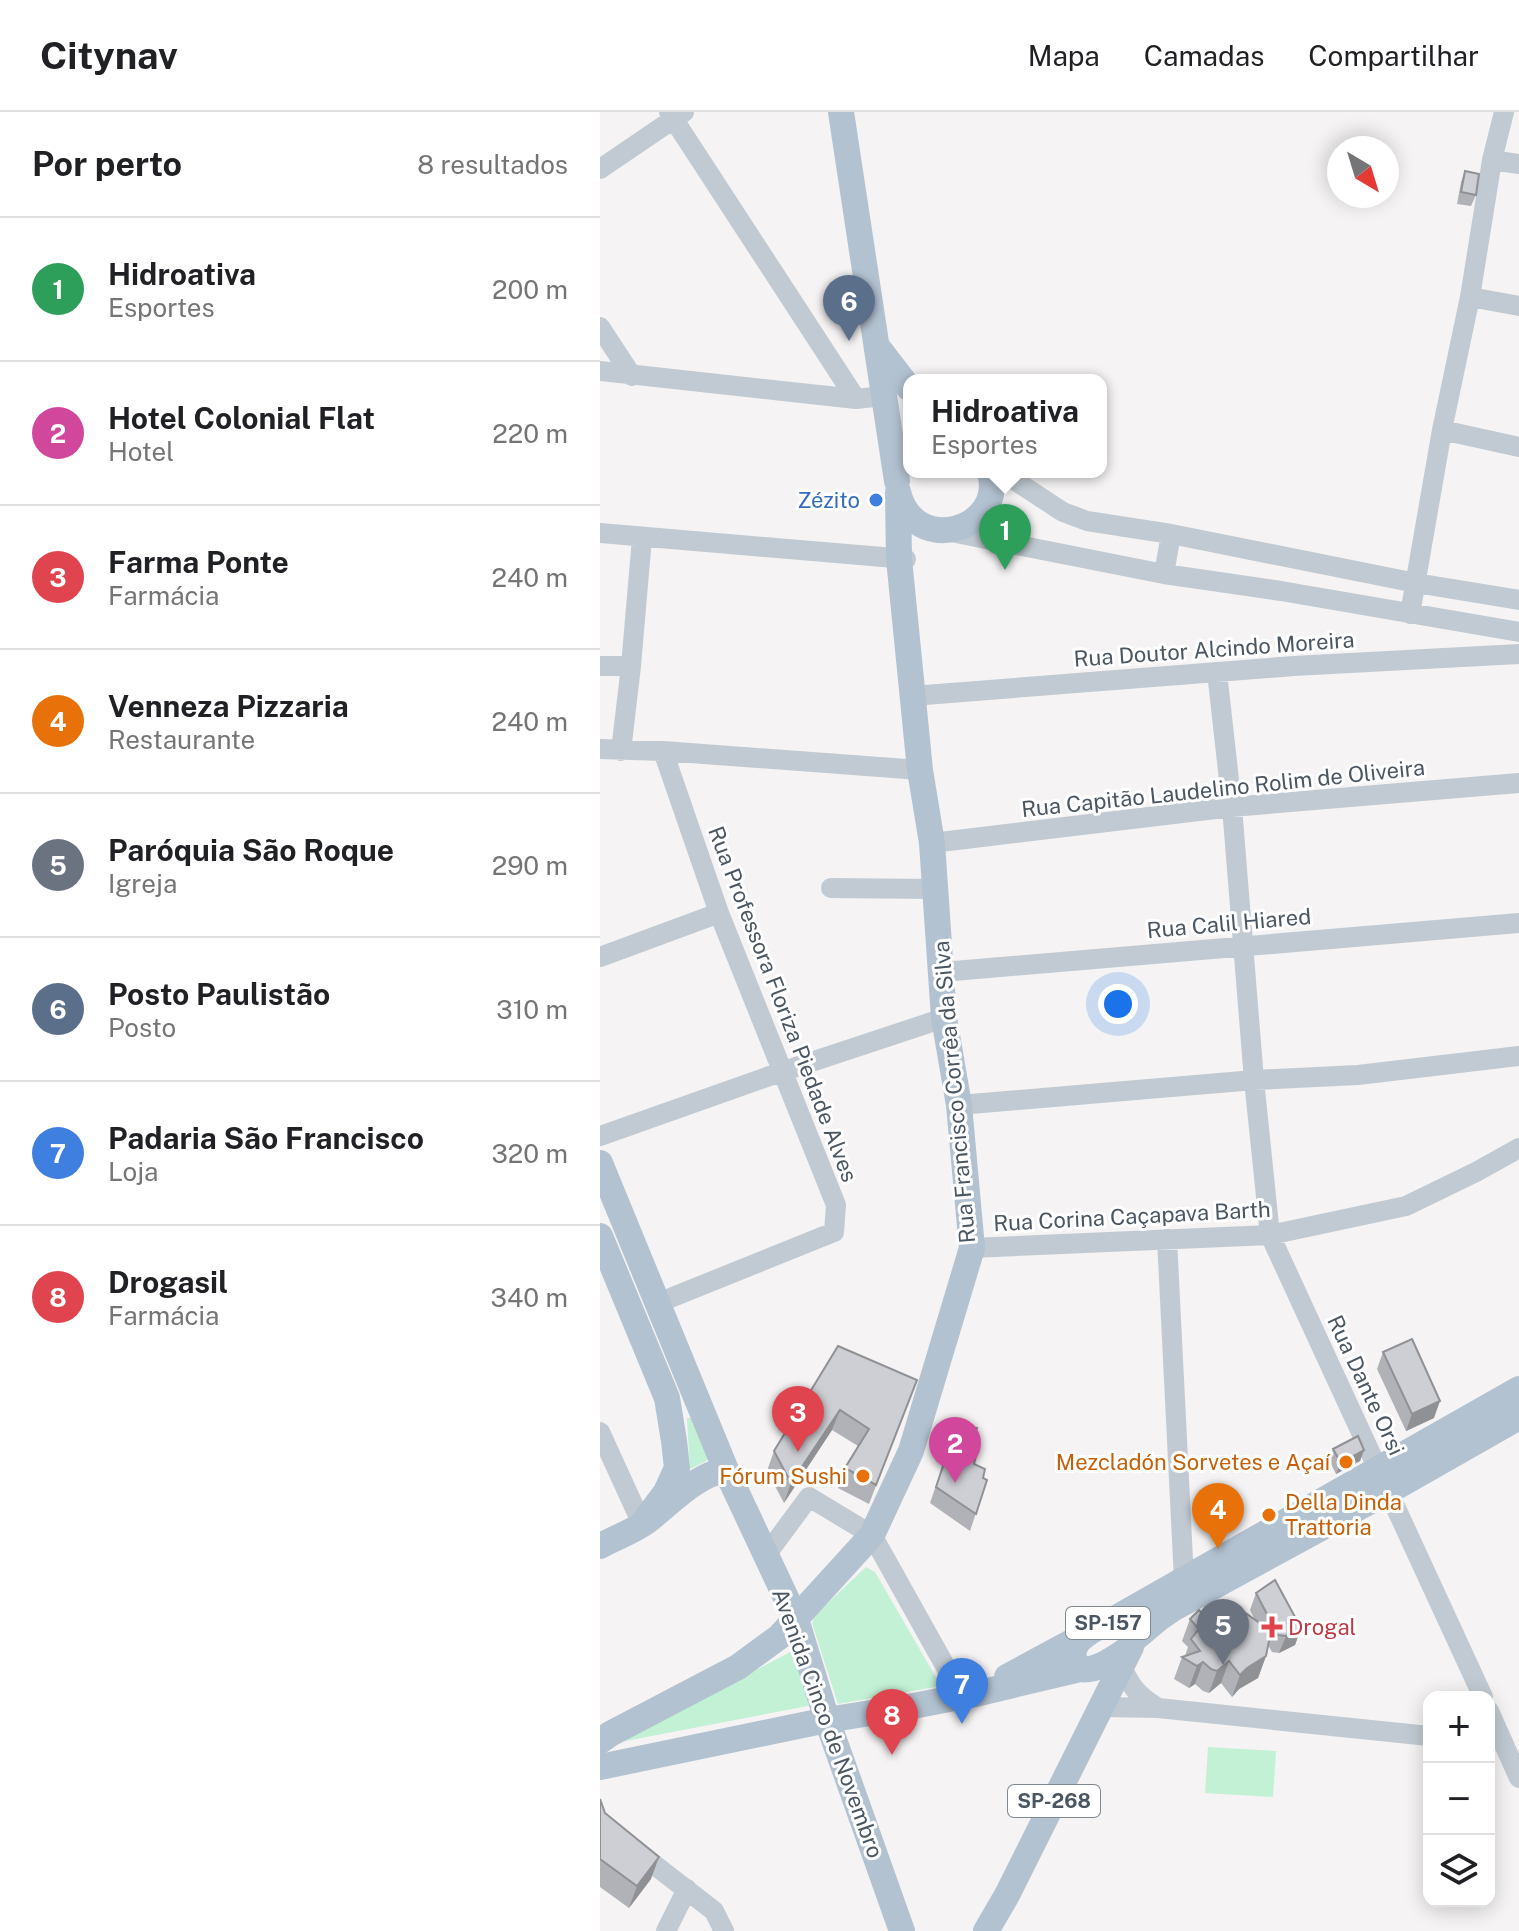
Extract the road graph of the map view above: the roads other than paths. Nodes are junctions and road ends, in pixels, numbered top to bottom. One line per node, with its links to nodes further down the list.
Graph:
1 (841, 112): 10 (main road, Rua Francisco Corrêa da Silva)
2 (1504, 112): 4 (street)
3 (675, 114): 6 (street); 15 (street)
4 (1492, 160): 5 (street); 7 (street)
5 (1519, 164)
6 (600, 169)
7 (1470, 297): 8 (street); 16 (street)
8 (1519, 306)
9 (600, 327): 12 (street)
10 (877, 346): 13 (main road, Rua Francisco Corrêa da Silva); 14 (main road, Rua Francisco Corrêa da Silva)
11 (600, 371): 12 (street)
12 (632, 376): 15 (street)
13 (903, 380)
14 (896, 396): 15 (street); 21 (main road, Rua Francisco Corrêa da Silva)
15 (856, 399)
16 (1442, 430): 17 (street); 28 (street)
17 (1519, 447)
18 (903, 461): 21 (main road)
19 (992, 478): 22 (main road)
20 (1011, 478): 24 (street)
21 (898, 488): 22 (main road); 26 (main road, Rua Francisco Corrêa da Silva)
22 (942, 531): 26 (main road); 27 (street)
23 (600, 533): 25 (street)
24 (1171, 534): 27 (street); 28 (street)
25 (642, 538): 26 (street); 34 (street)
26 (902, 565): 36 (main road, Rua Francisco Corrêa da Silva)
27 (1164, 574): 30 (street)
28 (1416, 583): 29 (street); 30 (street)
29 (1519, 600)
30 (1410, 614): 31 (street)
31 (1519, 632)
32 (1519, 659): 35 (street, Rua Doutor Alcindo Moreira)
33 (600, 666): 34 (street)
34 (631, 666): 37 (street)
35 (1217, 672): 36 (street, Rua Doutor Alcindo Moreira); 41 (street, Rua Dante Orsi)
36 (912, 696): 39 (main road, Rua Francisco Corrêa da Silva)
37 (610, 750): 38 (street)
38 (663, 751): 39 (street); 45 (street, Rua Professora Floriza Piedade Alves)
39 (920, 770): 42 (main road, Rua Francisco Corrêa da Silva)
40 (1519, 783): 41 (street, Rua Capitão Laudelino Rolim de Oliveira)
41 (1232, 807): 42 (street, Rua Capitão Laudelino Rolim de Oliveira); 47 (street, Rua Dante Orsi)
42 (932, 843): 44 (main road, Rua Francisco Corrêa da Silva)
43 (831, 888): 44 (street)
44 (935, 889): 49 (main road, Rua Francisco Corrêa da Silva)
45 (719, 913): 48 (street); 52 (street, Rua Professora Floriza Piedade Alves)
46 (1519, 923): 47 (street, Rua Calil Hiared)
47 (1244, 946): 49 (street, Rua Calil Hiared); 53 (street, Rua Dante Orsi)
48 (600, 957)
49 (942, 972): 50 (main road, Rua Francisco Corrêa da Silva)
50 (944, 1018): 52 (street); 54 (main road, Rua Francisco Corrêa da Silva)
51 (1519, 1056): 53 (street)
52 (781, 1072): 55 (street); 62 (street, Rua Professora Floriza Piedade Alves)
53 (1254, 1080): 54 (street); 58 (street, Rua Dante Orsi)
54 (959, 1105): 61 (main road, Rua Francisco Corrêa da Silva)
55 (600, 1136)
56 (1519, 1148): 58 (street, Rua Corina Caçapava Barth)
57 (600, 1163): 62 (main road, Avenida Cinco de Novembro)
58 (1270, 1235): 60 (street, Rua Corina Caçapava Barth); 67 (street, Rua Dante Orsi)
59 (600, 1236): 68 (main road)
60 (1167, 1239): 61 (street, Rua Corina Caçapava Barth); 72 (street)
61 (972, 1248): 69 (main road, Rua Francisco Corrêa da Silva)
62 (658, 1303): 66 (main road, Avenida Cinco de Novembro)
63 (1519, 1389): 67 (main road, SP-157)
64 (1519, 1417): 67 (main road, SP-157)
65 (600, 1432): 68 (street)
66 (726, 1470): 68 (main road); 71 (main road, Avenida Cinco de Novembro)
67 (1384, 1480): 72 (main road, SP-157); 78 (street, Rua Dante Orsi)
68 (642, 1524): 70 (main road)
69 (872, 1535): 71 (street); 73 (main road, Rua Francisco Corrêa da Silva); 79 (street)
70 (600, 1546)
71 (766, 1555): 73 (main road, Avenida Cinco de Novembro)
72 (1189, 1589): 74 (main road, SP-157); 76 (main road, SP-157)
73 (796, 1619): 82 (main road, Avenida Cinco de Novembro); 85 (main road, Rua Francisco Corrêa da Silva)
74 (1109, 1622): 75 (main road, SP-157); 76 (main road, SP-157)
75 (1081, 1637): 77 (main road, SP-157); 79 (main road)
76 (1128, 1651): 77 (main road, SP-157); 80 (main road, SP-268); 81 (street)
77 (1083, 1670): 79 (main road); 80 (main road)
78 (1480, 1691)
79 (969, 1695): 82 (main road)
80 (1100, 1707): 81 (street); 91 (main road, SP-268)
81 (1158, 1708): 84 (street)
82 (827, 1720): 87 (main road); 94 (main road, Avenida Cinco de Novembro)
83 (1495, 1724): 86 (street)
84 (1423, 1735)
85 (600, 1741)
86 (1504, 1744): 88 (street)
87 (600, 1767)
88 (1519, 1778)
89 (613, 1833): 90 (street)
90 (687, 1889): 92 (street); 93 (street)
91 (1007, 1895): 95 (main road, SP-268); 96 (main road, SP-268)
92 (666, 1931)
93 (724, 1931)
94 (902, 1931)
95 (986, 1931)
96 (1005, 1931)

